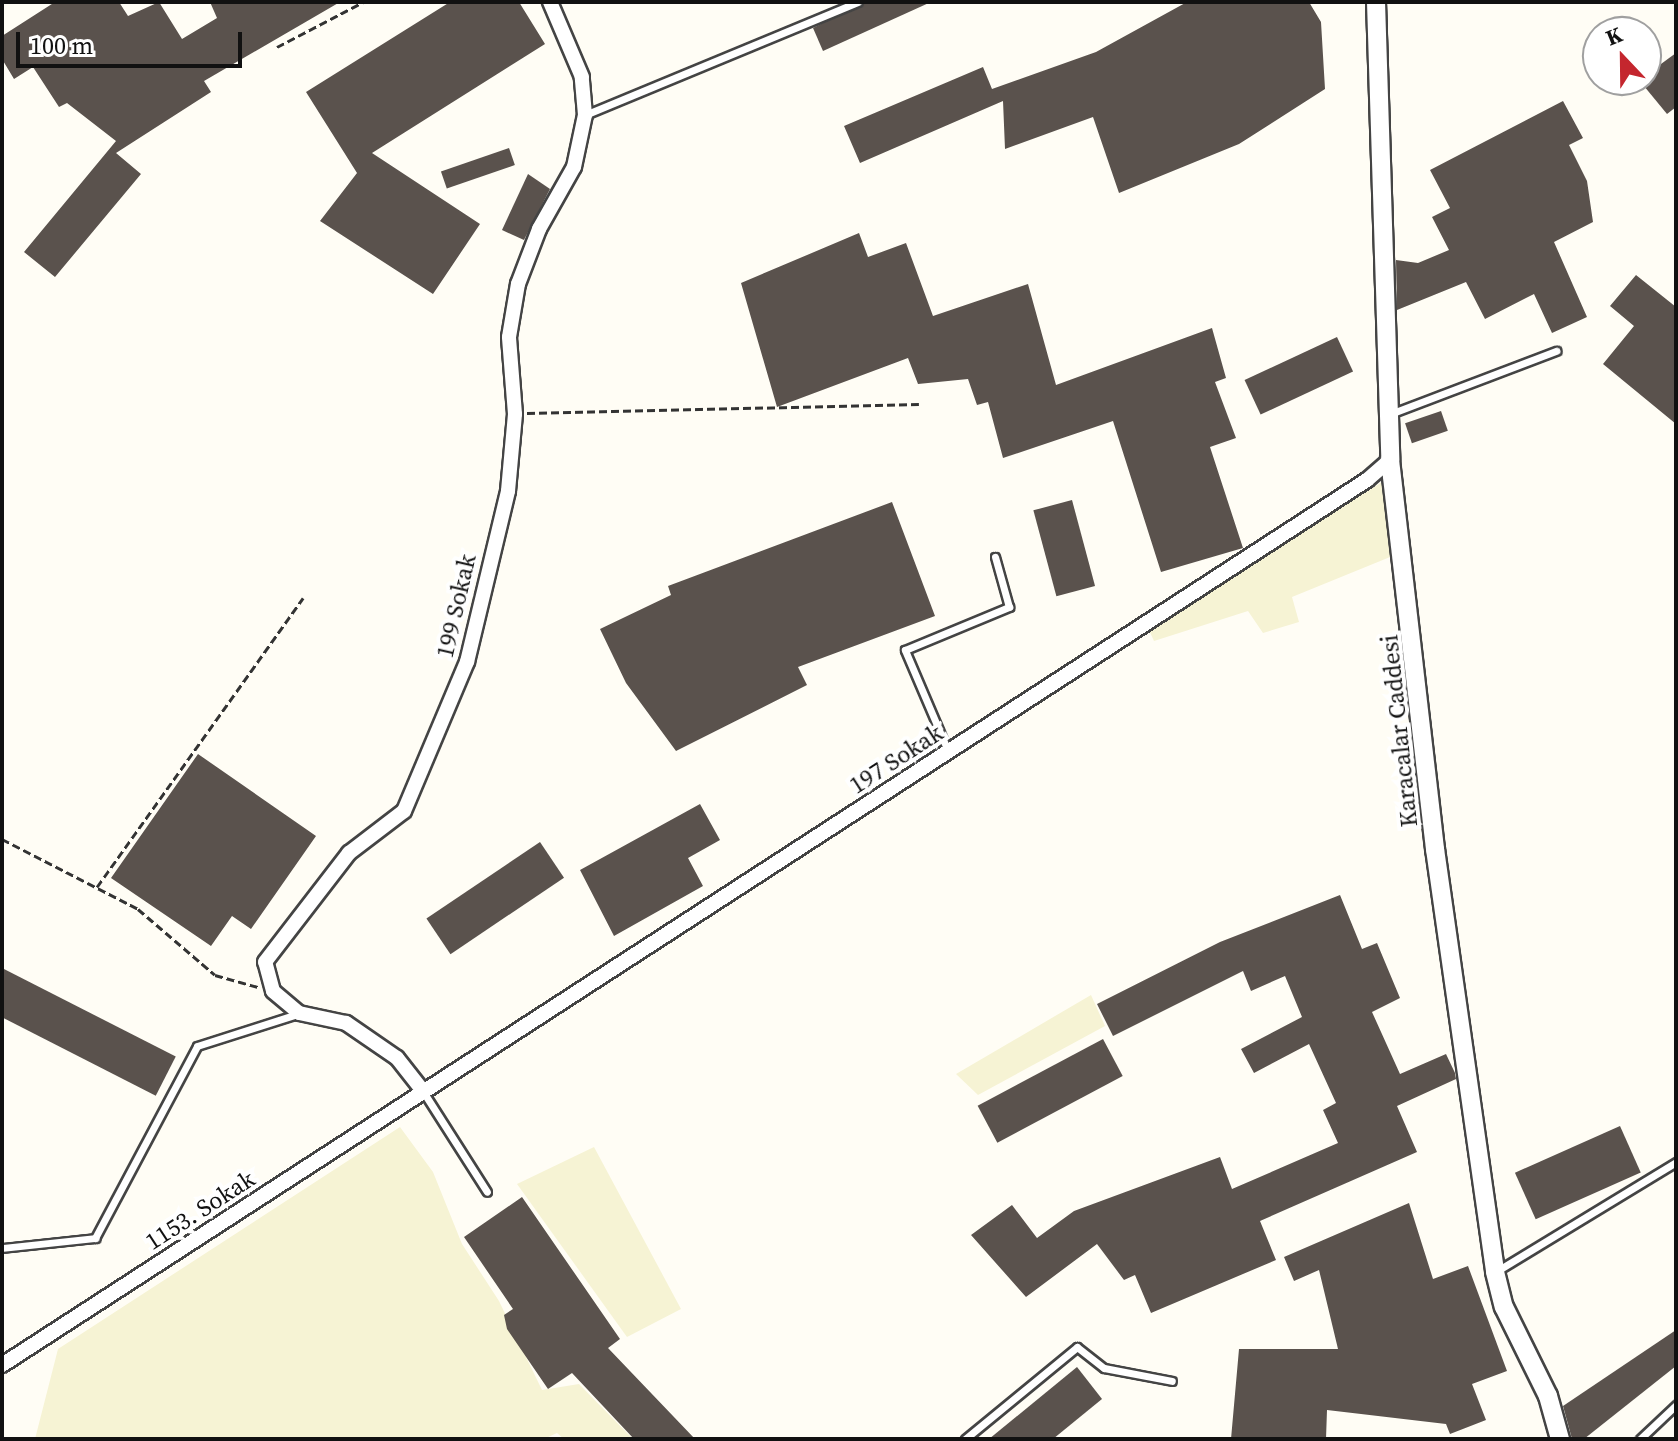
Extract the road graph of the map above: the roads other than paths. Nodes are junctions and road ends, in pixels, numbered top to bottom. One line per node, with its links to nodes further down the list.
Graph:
1 (550, 2): 4 (street, 199 Sokak)
2 (858, 2): 4 (lane)
3 (1376, 2): 6 (street, Karacalar Caddesi)
4 (585, 115): 10 (street, 199 Sokak)
5 (1556, 351): 6 (lane)
6 (1388, 415): 7 (street, Karacalar Caddesi)
7 (1390, 460): 9 (street, 197 Sokak); 15 (street, Karacalar Caddesi)
8 (995, 557): 9 (lane)
9 (948, 751): 11 (street, 197 Sokak)
10 (299, 1013): 11 (street); 14 (lane)
11 (423, 1091): 13 (lane); 16 (street, 1153. Sokak)
12 (1676, 1162): 15 (lane)
13 (487, 1192)
14 (2, 1248)
15 (1495, 1272): 20 (street, Karacalar Caddesi)
16 (2, 1365)
17 (1172, 1381): 19 (lane)
18 (1676, 1405): 21 (lane)
19 (965, 1439)
20 (1560, 1439)
21 (1640, 1439)

